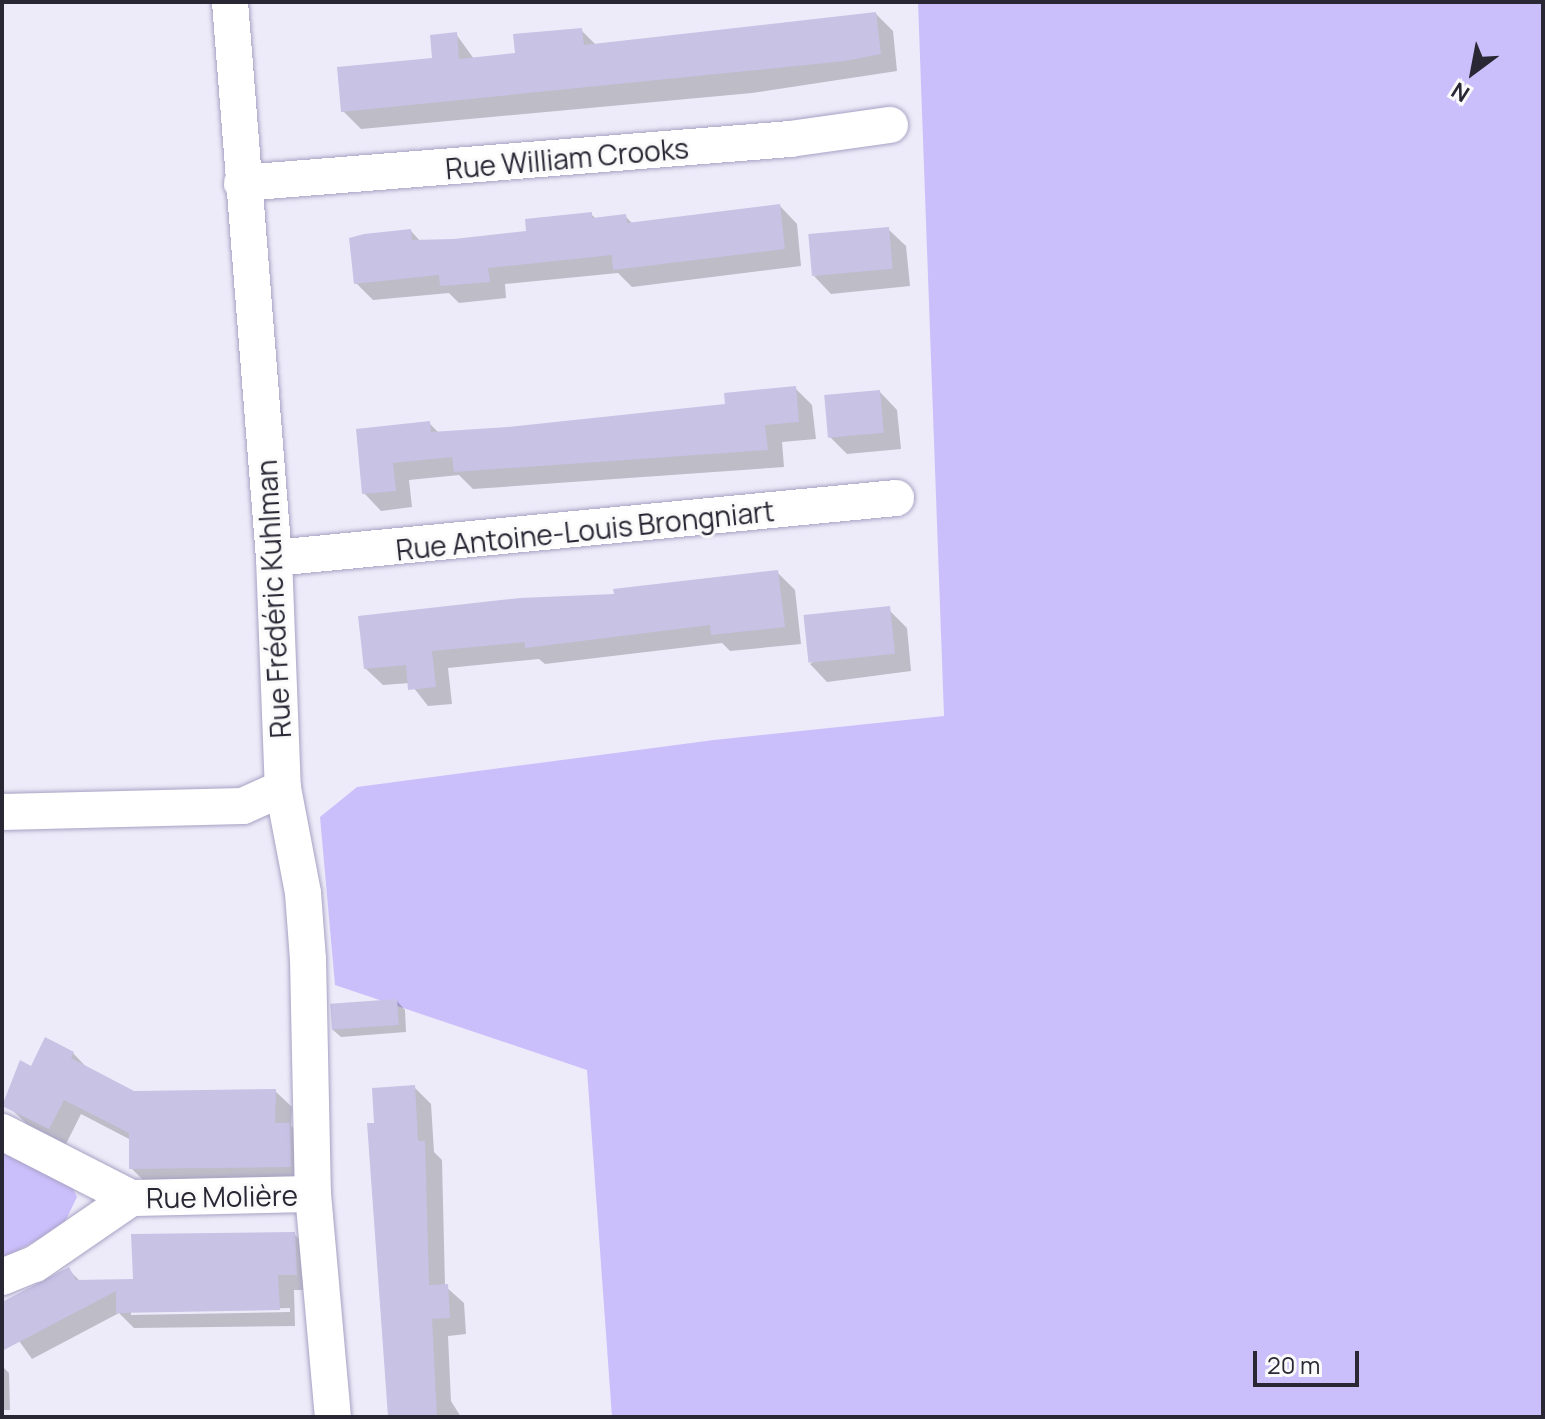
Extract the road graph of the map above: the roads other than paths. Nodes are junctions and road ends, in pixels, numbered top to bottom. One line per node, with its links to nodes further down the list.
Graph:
1 (230, 2): 3 (street, Rue Frédéric Kuhlman)
2 (890, 125): 3 (street, Rue William Crooks)
3 (242, 183): 5 (street, Rue Frédéric Kuhlman)
4 (896, 498): 5 (street, Rue Antoine-Louis Brongniart)
5 (274, 558): 6 (street, Rue Frédéric Kuhlman)
6 (283, 788): 7 (street); 9 (street, Rue Frédéric Kuhlman)
7 (2, 812)
8 (2, 1132): 10 (street, Rue Molière)
9 (313, 1194): 10 (street, Rue Molière); 12 (street, Rue Frédéric Kuhlman)
10 (131, 1198): 11 (street, Rue Molière)
11 (2, 1277)
12 (333, 1417)

